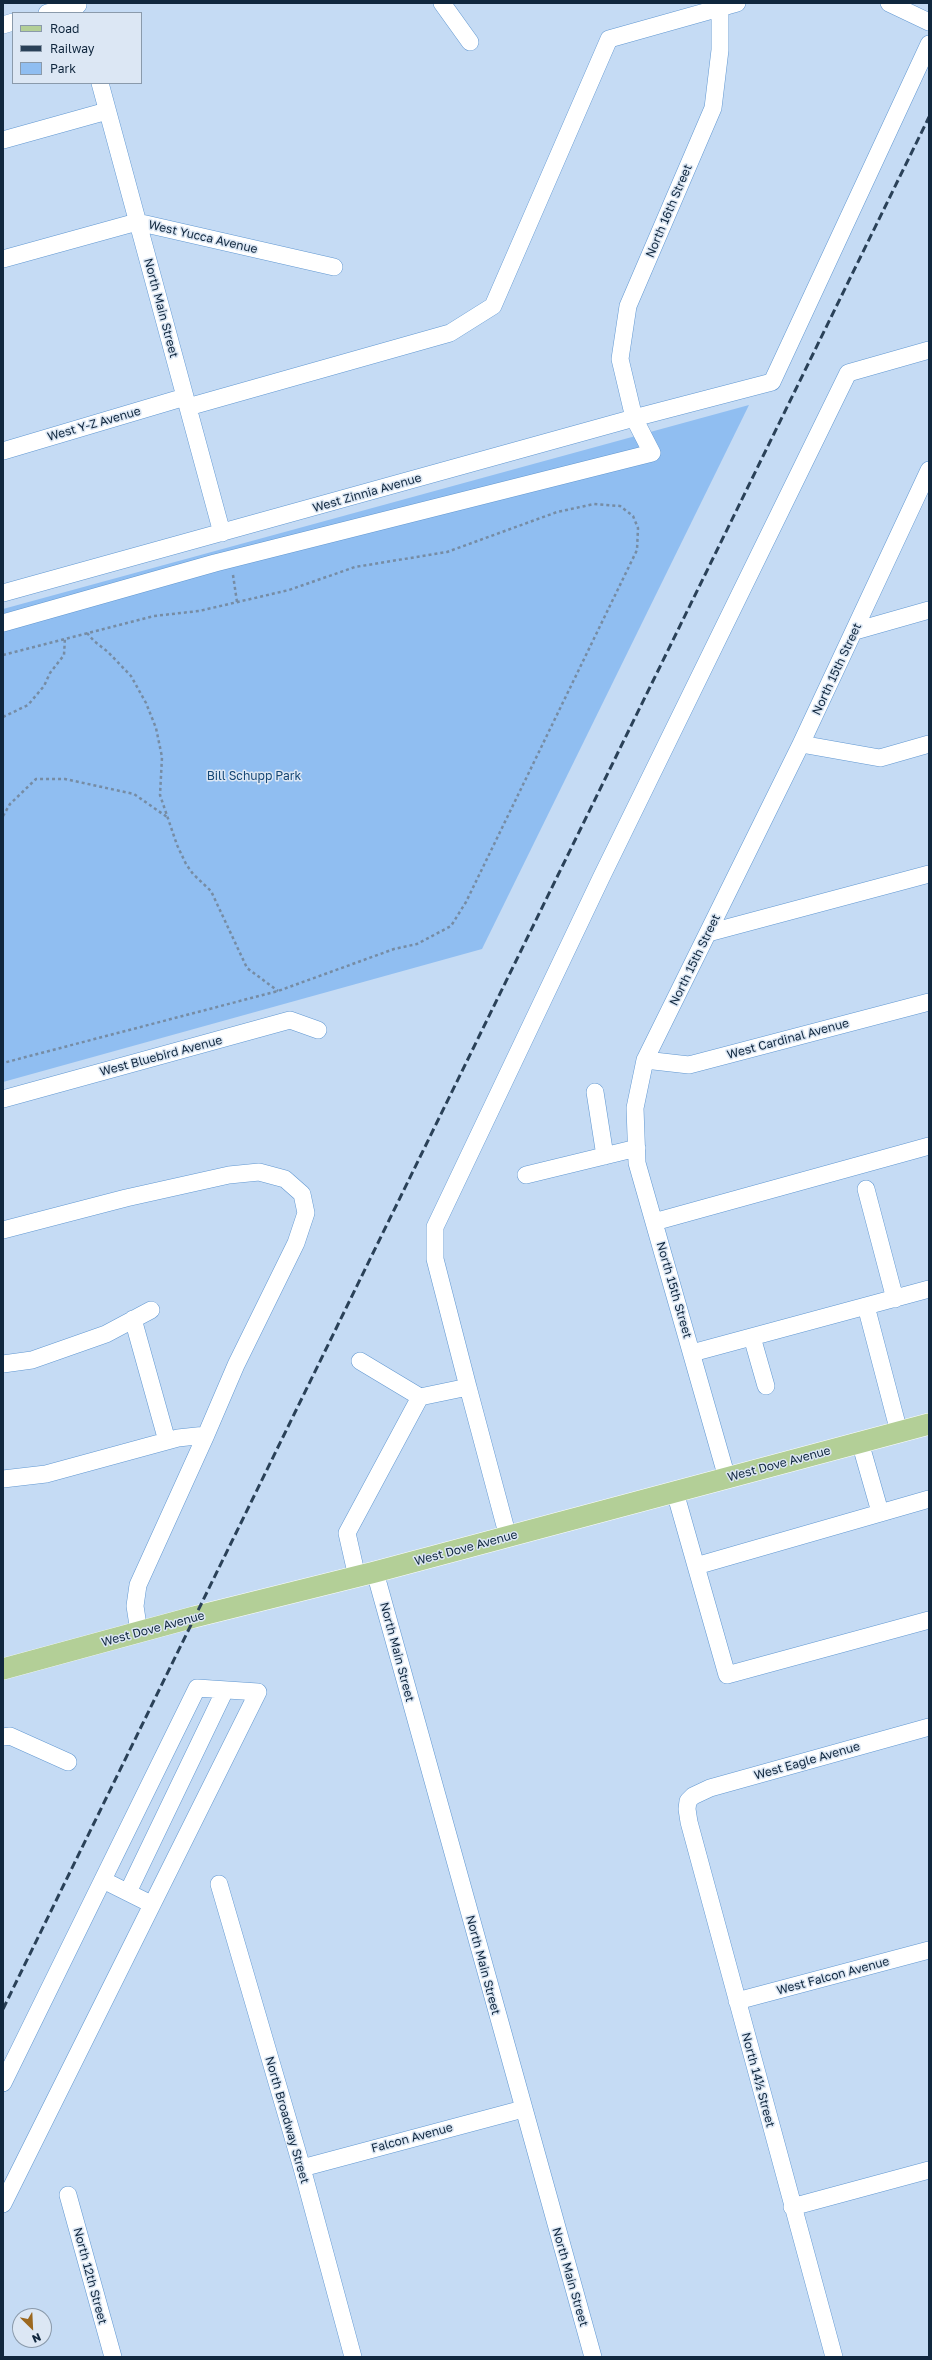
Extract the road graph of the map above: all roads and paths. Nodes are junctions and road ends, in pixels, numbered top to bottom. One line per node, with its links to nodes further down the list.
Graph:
1 (442, 3): 7 (street)
2 (889, 3): 6 (street)
3 (726, 4): 16 (street, West Y-Z Avenue); 17 (street, North 16th Street)
4 (79, 7): 5 (street)
5 (53, 12)
6 (929, 22)
7 (470, 42)
8 (929, 44): 17 (street, West Zinnia Avenue)
9 (100, 84): 10 (street, North Main Street)
10 (107, 111): 11 (street); 12 (street, North Main Street)
11 (3, 140)
12 (137, 222): 13 (street, West Yucca Avenue); 14 (street, West Yucca Avenue); 16 (street, North Main Street)
13 (3, 259)
14 (334, 267)
15 (929, 350): 61 (street)
16 (187, 402): 18 (street, West Y-Z Avenue); 20 (street, North Main Street)
17 (634, 418): 20 (street, West Zinnia Avenue); 21 (street, North 16th Street)
18 (3, 451)
19 (929, 470): 26 (street, North 15th Street)
20 (222, 533): 22 (street, West Zinnia Avenue)
21 (230, 560): 23 (path); 25 (street)
22 (3, 593)
23 (237, 602): 27 (path); 37 (path)
24 (929, 610): 26 (street)
25 (3, 623)
26 (855, 631): 31 (street, North 15th Street)
27 (88, 633): 28 (path); 34 (path)
28 (65, 638): 29 (path); 30 (path)
29 (3, 655)
30 (3, 717)
31 (801, 744): 32 (street); 36 (street, North 15th Street)
32 (929, 744)
33 (3, 816): 34 (path)
34 (167, 817): 37 (path)
35 (929, 874): 36 (street)
36 (708, 933): 40 (street, North 15th Street)
37 (278, 991): 41 (path)
38 (929, 1002): 40 (street, West Cardinal Avenue)
39 (318, 1030): 43 (street, West Bluebird Avenue)
40 (645, 1060): 45 (street, North 15th Street)
41 (3, 1063)
42 (595, 1092): 46 (street)
43 (3, 1099)
44 (929, 1146): 49 (street)
45 (637, 1148): 46 (street); 49 (street, North 15th Street)
46 (604, 1156): 47 (street)
47 (526, 1175)
48 (866, 1189): 52 (street)
49 (654, 1222): 57 (street, North 15th Street)
50 (3, 1230): 65 (street)
51 (929, 1289): 52 (street)
52 (895, 1298): 53 (street)
53 (866, 1306): 56 (street); 64 (street)
54 (151, 1310): 55 (street)
55 (133, 1319): 59 (street); 66 (street)
56 (752, 1337): 57 (street); 60 (street)
57 (692, 1353): 68 (street, North 15th Street)
58 (360, 1361): 62 (street)
59 (3, 1364)
60 (766, 1386)
61 (468, 1387): 62 (street); 73 (street)
62 (420, 1396): 75 (street, North Main Street)
63 (929, 1424): 64 (main road, West Dove Avenue)
64 (899, 1432): 67 (main road, West Dove Avenue)
65 (206, 1435): 66 (street); 77 (street)
66 (167, 1441): 69 (street)
67 (860, 1442): 68 (main road, West Dove Avenue); 72 (street)
68 (727, 1478): 70 (main road, West Dove Avenue)
69 (3, 1480)
70 (675, 1492): 73 (main road, West Dove Avenue); 74 (street)
71 (929, 1499): 72 (street)
72 (880, 1512): 74 (street)
73 (508, 1537): 75 (main road, West Dove Avenue)
74 (696, 1566): 76 (street)
75 (366, 1574): 77 (main road, West Dove Avenue); 91 (street, North Main Street)
76 (929, 1620)
77 (139, 1632): 78 (main road, West Dove Avenue)
78 (3, 1669)
79 (225, 1690): 84 (street); 86 (street); 87 (street)
80 (929, 1727): 83 (street, West Eagle Avenue)
81 (3, 1737): 82 (street)
82 (68, 1762)
83 (688, 1801): 89 (street, North 14½ Street)
84 (103, 1880): 86 (street); 90 (street)
85 (219, 1884): 92 (street, North Broadway Street)
86 (128, 1892): 87 (street)
87 (152, 1904): 95 (street)
88 (929, 1950): 89 (street, West Falcon Avenue)
89 (736, 2001): 96 (street, North 14½ Street)
90 (3, 2083)
91 (523, 2109): 92 (street, Falcon Avenue); 99 (street, North Main Street)
92 (302, 2168): 98 (street, North Broadway Street)
93 (929, 2170): 96 (street)
94 (68, 2195): 97 (street, North 12th Street)
95 (3, 2204)
96 (792, 2207): 100 (street, North 14½ Street)
97 (113, 2357)
98 (352, 2357)
99 (593, 2357)
100 (834, 2357)

